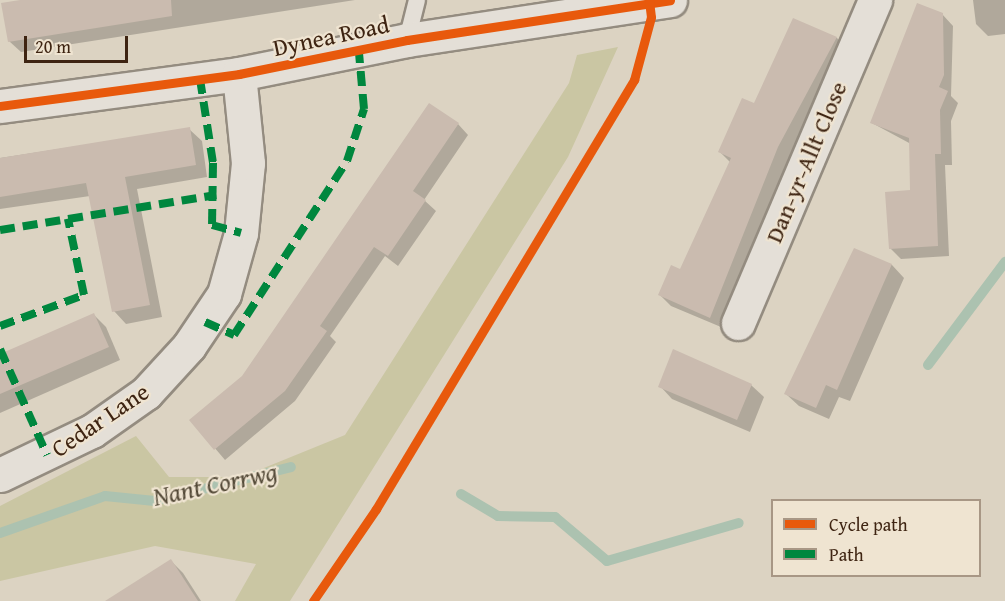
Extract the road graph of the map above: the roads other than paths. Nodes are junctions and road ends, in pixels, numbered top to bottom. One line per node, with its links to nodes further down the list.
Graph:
1 (417, 0): 4 (lane)
2 (670, 0): 4 (street, Dynea Road)
3 (875, 0): 7 (street, Dan-yr-Allt Close)
4 (407, 40): 5 (street, Dynea Road)
5 (239, 74): 6 (street, Dynea Road); 8 (street, Cedar Lane)
6 (0, 106)
7 (738, 323)
8 (0, 475)

